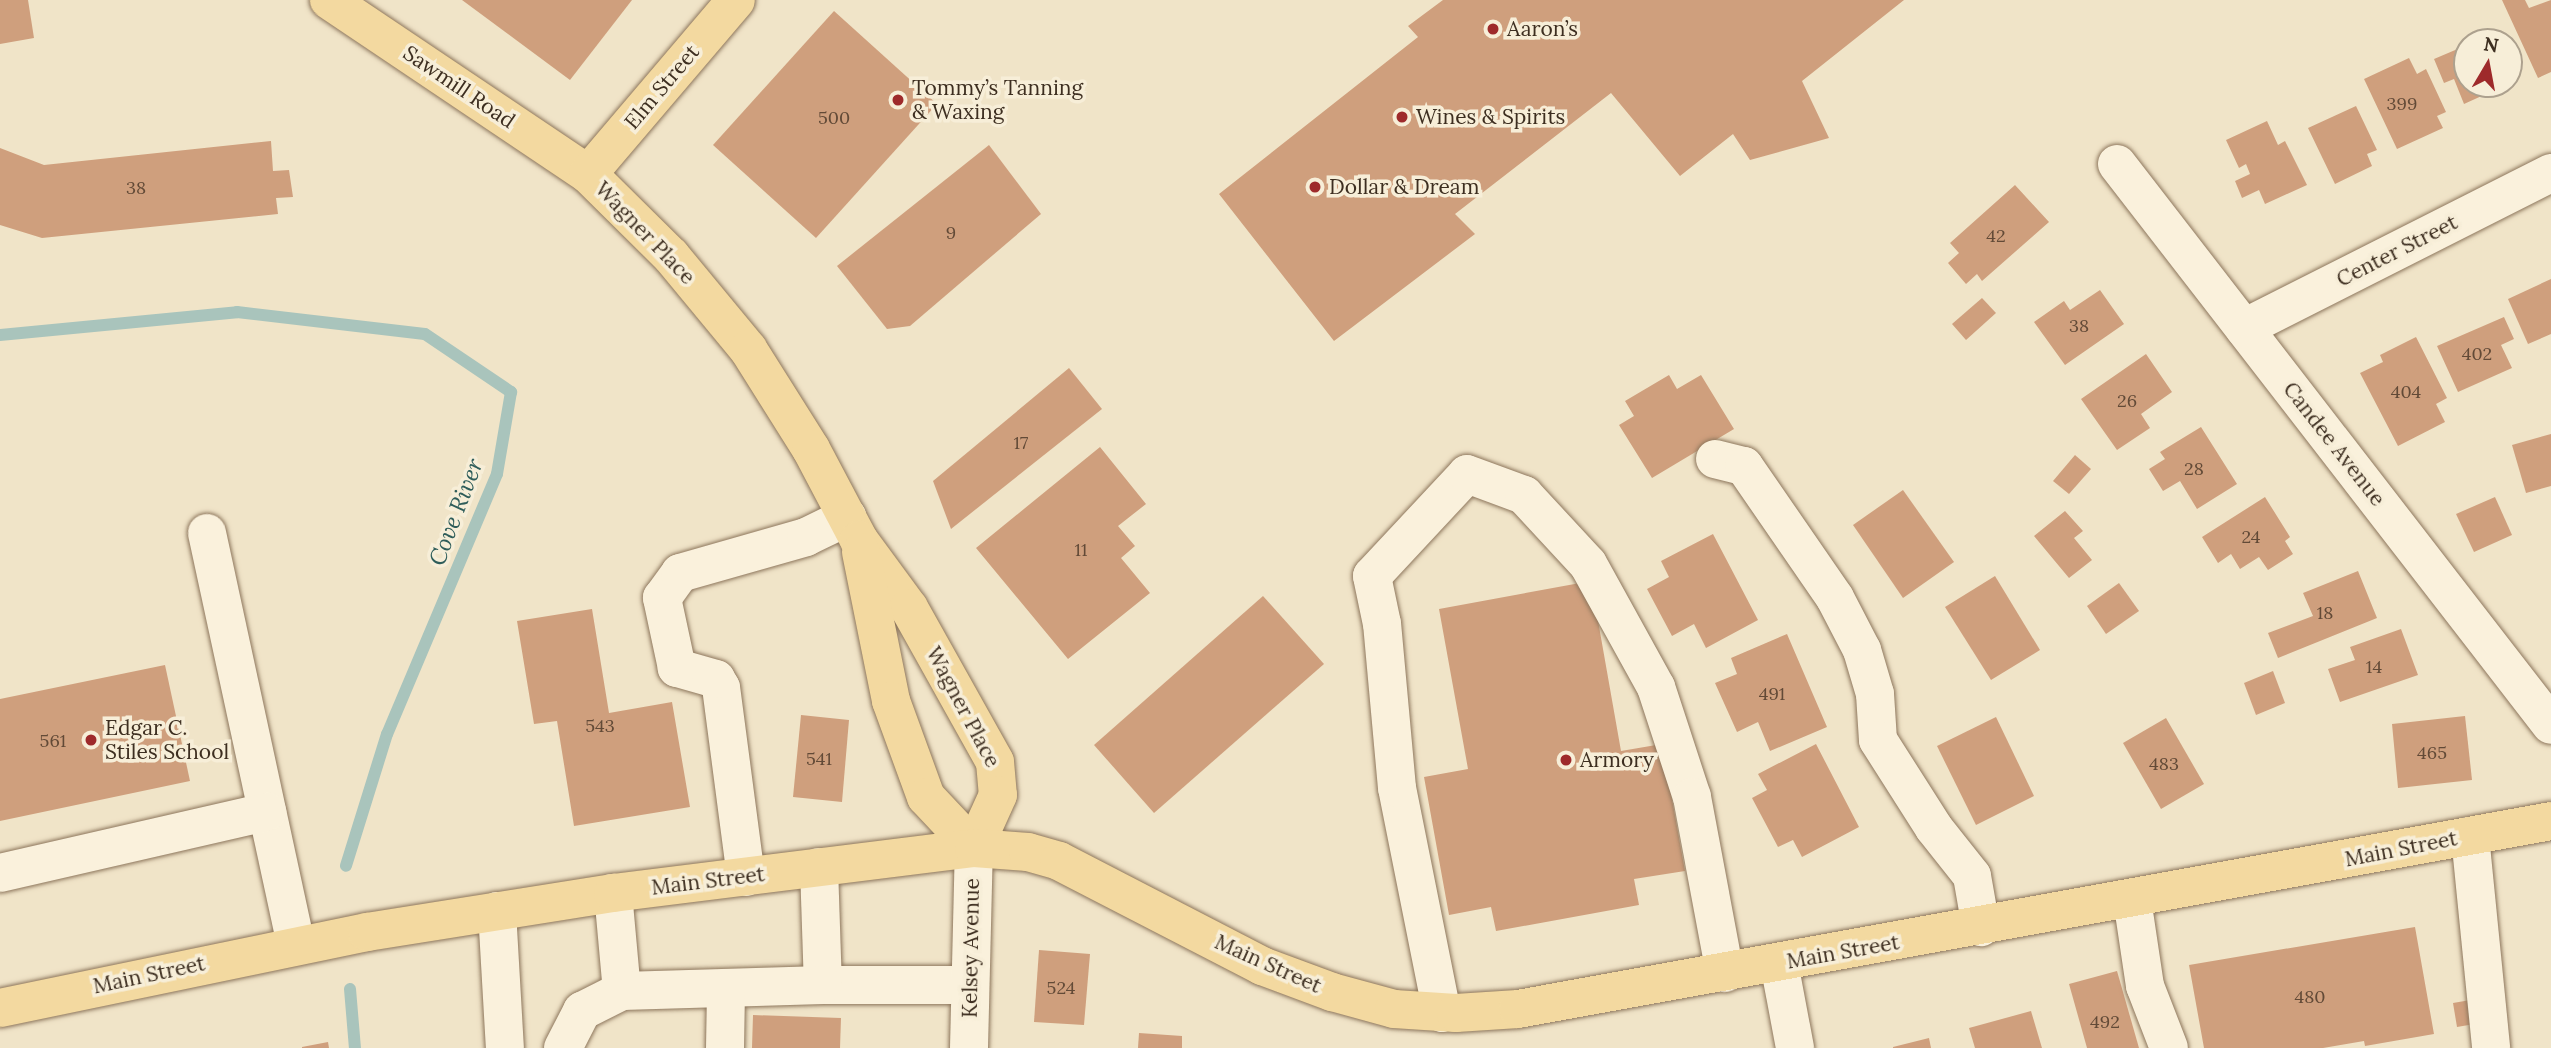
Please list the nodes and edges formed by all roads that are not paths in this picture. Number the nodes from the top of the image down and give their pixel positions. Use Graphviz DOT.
graph roads {
  1 [pos="329,0"];
  2 [pos="736,0"];
  3 [pos="2116,164"];
  4 [pos="2551,173"];
  5 [pos="588,174"];
  6 [pos="2244,328"];
  7 [pos="1715,459"];
  8 [pos="853,529"];
  9 [pos="207,533"];
  10 [pos="2551,725"];
  11 [pos="267,812"];
  12 [pos="2551,821"];
  13 [pos="2470,836"];
  14 [pos="974,848"];
  15 [pos="819,867"];
  16 [pos="0,873"];
  17 [pos="746,877"];
  18 [pos="612,893"];
  19 [pos="2132,899"];
  20 [pos="497,911"];
  21 [pos="1981,927"];
  22 [pos="296,945"];
  23 [pos="1779,963"];
  24 [pos="1726,973"];
  25 [pos="823,985"];
  26 [pos="970,985"];
  27 [pos="726,988"];
  28 [pos="622,991"];
  29 [pos="0,1008"];
  30 [pos="1442,1013"];
  31 [pos="505,1048"];
  32 [pos="563,1048"];
  33 [pos="725,1048"];
  34 [pos="969,1048"];
  35 [pos="1795,1048"];
  36 [pos="2169,1048"];
  37 [pos="2491,1048"];
  1 -- 5 [label="main road, Sawmill Road"];
  2 -- 5 [label="main road, Elm Street"];
  3 -- 6 [label="street, Candee Avenue"];
  4 -- 6 [label="street, Center Street"];
  5 -- 8 [label="main road, Wagner Place"];
  6 -- 10 [label="street, Candee Avenue"];
  7 -- 21 [label="street"];
  8 -- 14 [label="main road, Wagner Place"];
  8 -- 14 [label="main road, Wagner Place"];
  8 -- 17 [label="street"];
  9 -- 11 [label="street"];
  11 -- 16 [label="street"];
  11 -- 22 [label="street"];
  12 -- 13 [label="main road, Main Street"];
  13 -- 19 [label="main road, Main Street"];
  13 -- 37 [label="street"];
  14 -- 15 [label="main road, Main Street"];
  14 -- 26 [label="street, Kelsey Avenue"];
  14 -- 30 [label="main road, Main Street"];
  15 -- 17 [label="main road, Main Street"];
  15 -- 25 [label="street"];
  17 -- 18 [label="main road, Main Street"];
  18 -- 20 [label="main road, Main Street"];
  18 -- 28 [label="street"];
  19 -- 21 [label="main road, Main Street"];
  19 -- 36 [label="street"];
  20 -- 22 [label="main road, Main Street"];
  20 -- 31 [label="street"];
  21 -- 23 [label="main road, Main Street"];
  22 -- 29 [label="main road, Main Street"];
  23 -- 24 [label="main road, Main Street"];
  23 -- 35 [label="street"];
  24 -- 30 [label="main road, Main Street"];
  24 -- 30 [label="street"];
  25 -- 26 [label="street"];
  25 -- 27 [label="street"];
  26 -- 34 [label="street, Kelsey Avenue"];
  27 -- 28 [label="street"];
  27 -- 33 [label="street"];
  28 -- 32 [label="street"];
}
